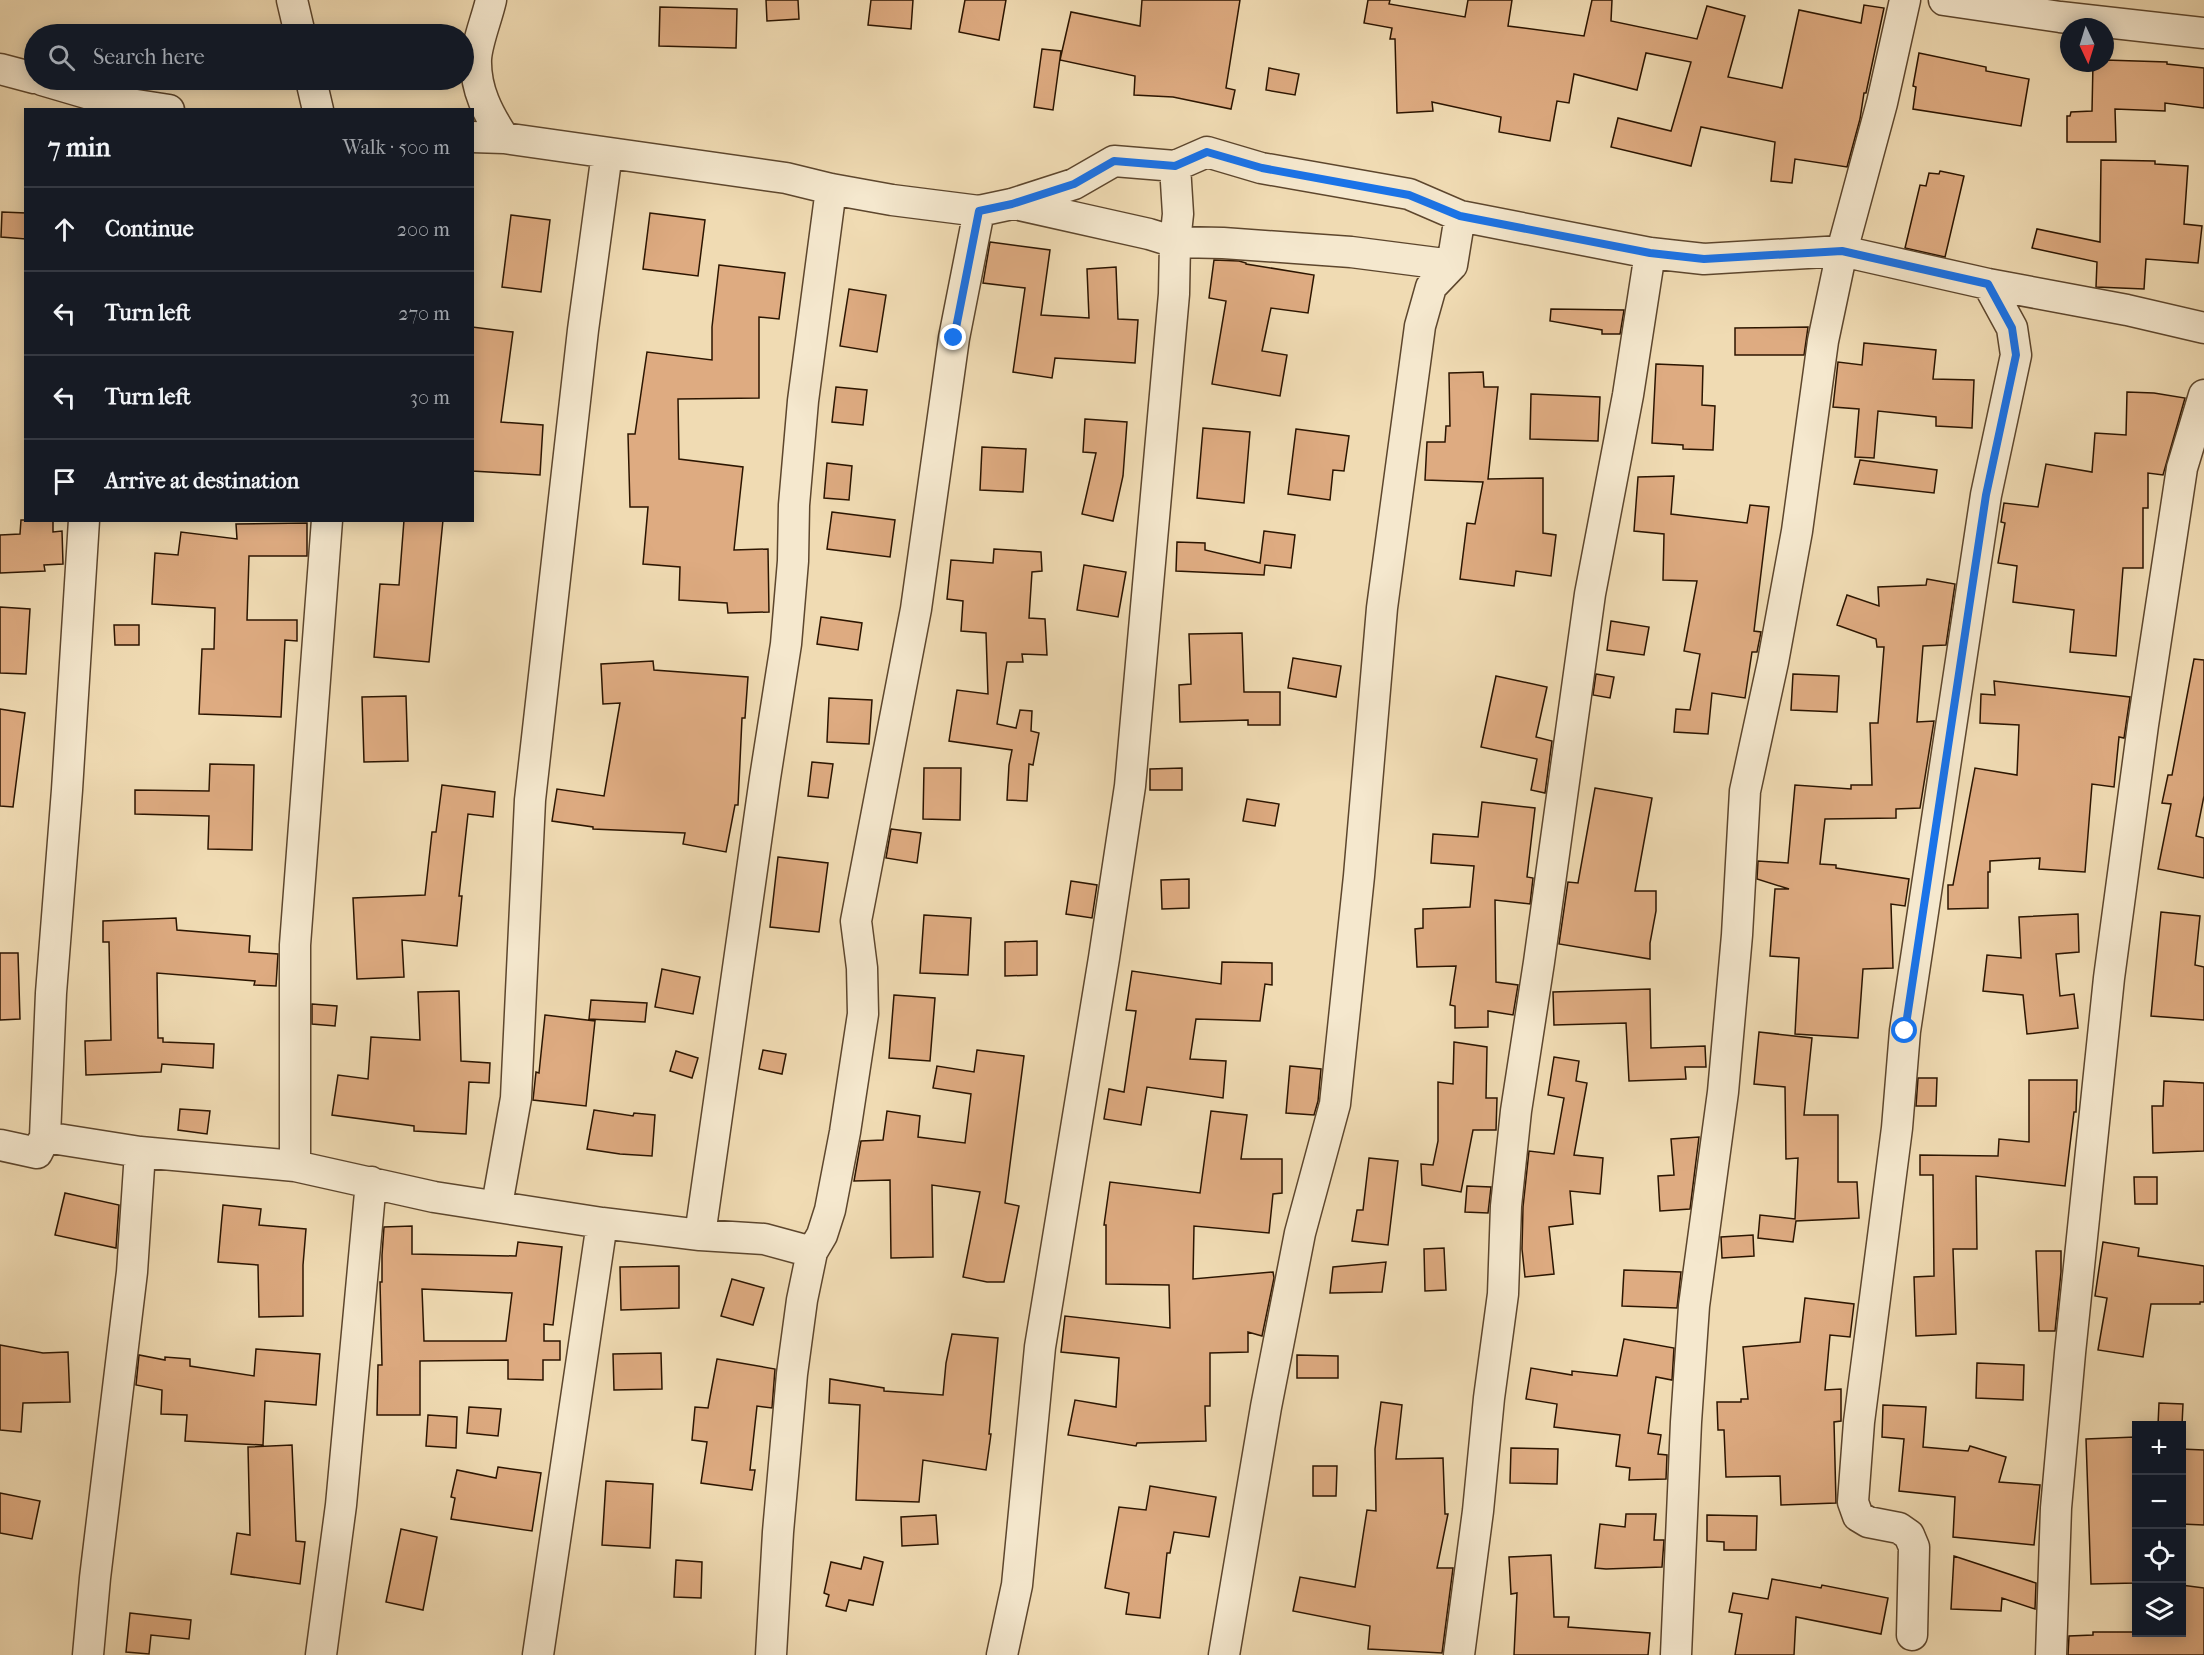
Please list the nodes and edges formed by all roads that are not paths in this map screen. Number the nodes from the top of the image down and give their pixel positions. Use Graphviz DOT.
graph roads {
  1 [pos="292,0"];
  2 [pos="491,0"];
  3 [pos="1905,0"];
  4 [pos="1944,0"];
  5 [pos="298,24"];
  6 [pos="2204,33"];
  7 [pos="0,69"];
  8 [pos="24,75"];
  9 [pos="70,90"];
  10 [pos="313,90"];
  11 [pos="116,106"];
  12 [pos="142,108"];
  13 [pos="318,108"];
  14 [pos="474,137"];
  15 [pos="504,138"];
  16 [pos="607,153"];
  17 [pos="1175,166"];
  18 [pos="831,189"];
  19 [pos="1012,204"];
  20 [pos="979,211"];
  21 [pos="1460,216"];
  22 [pos="1175,242"];
  23 [pos="1842,251"];
  24 [pos="1650,253"];
  25 [pos="1452,265"];
  26 [pos="1988,284"];
  27 [pos="2204,328"];
  28 [pos="2204,395"];
  29 [pos="84,522"];
  30 [pos="327,522"];
  31 [pos="45,1137"];
  32 [pos="0,1145"];
  33 [pos="140,1152"];
  34 [pos="295,1166"];
  35 [pos="371,1182"];
  36 [pos="497,1205"];
  37 [pos="602,1223"];
  38 [pos="700,1234"];
  39 [pos="812,1252"];
  40 [pos="1912,1635"];
  41 [pos="88,1655"];
  42 [pos="321,1655"];
  43 [pos="538,1655"];
  44 [pos="771,1655"];
  45 [pos="1002,1655"];
  46 [pos="1224,1655"];
  47 [pos="1459,1655"];
  48 [pos="1676,1655"];
  49 [pos="2051,1655"];
  1 -- 5 [label="street"];
  2 -- 15 [label="street"];
  3 -- 23 [label="street"];
  4 -- 6 [label="street"];
  7 -- 8 [label="street"];
  9 -- 11 [label="street"];
  10 -- 13 [label="street"];
  11 -- 12 [label="street"];
  14 -- 15 [label="street"];
  15 -- 16 [label="street"];
  16 -- 18 [label="street"];
  16 -- 36 [label="street"];
  17 -- 19 [label="street"];
  17 -- 21 [label="street"];
  17 -- 22 [label="street"];
  18 -- 20 [label="street"];
  18 -- 38 [label="street"];
  19 -- 20 [label="street"];
  19 -- 22 [label="street"];
  20 -- 39 [label="street"];
  21 -- 24 [label="street"];
  21 -- 25 [label="street"];
  22 -- 25 [label="street"];
  22 -- 45 [label="street"];
  23 -- 24 [label="street"];
  23 -- 26 [label="street"];
  23 -- 48 [label="street"];
  24 -- 47 [label="street"];
  25 -- 46 [label="street"];
  26 -- 27 [label="street"];
  26 -- 40 [label="street"];
  28 -- 49 [label="street"];
  29 -- 31 [label="street"];
  30 -- 34 [label="street"];
  31 -- 32 [label="street"];
  31 -- 33 [label="street"];
  33 -- 34 [label="street"];
  33 -- 41 [label="street"];
  34 -- 35 [label="street"];
  35 -- 36 [label="street"];
  35 -- 42 [label="street"];
  36 -- 37 [label="street"];
  37 -- 38 [label="street"];
  37 -- 43 [label="street"];
  38 -- 39 [label="street"];
  39 -- 44 [label="street"];
}
